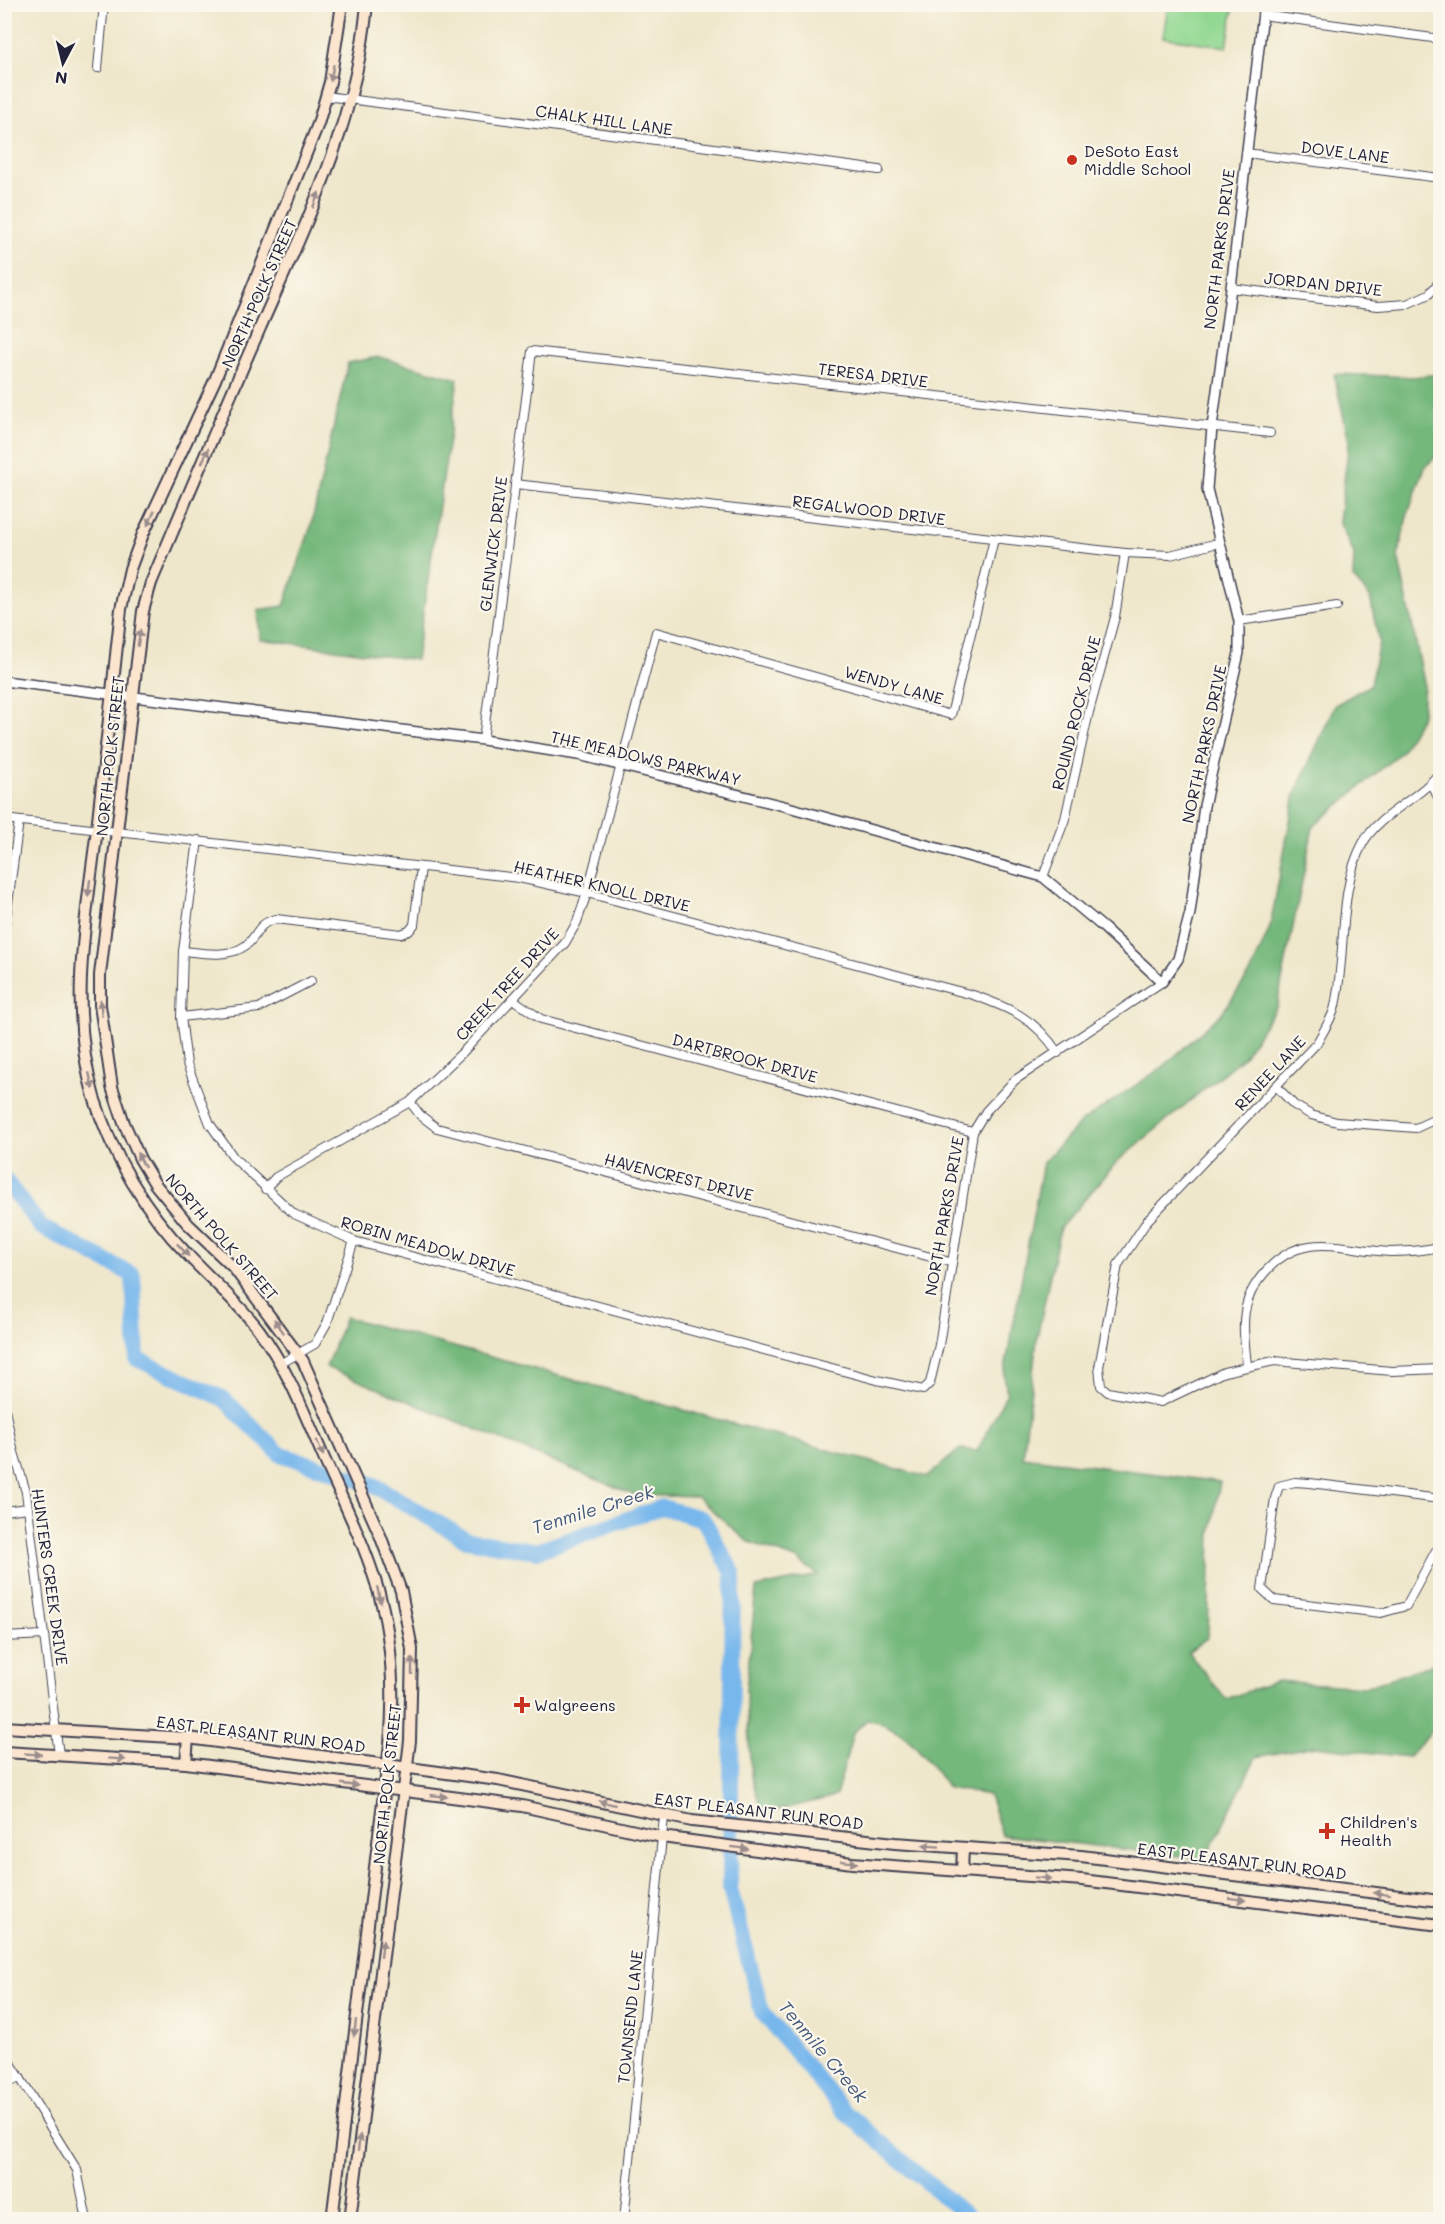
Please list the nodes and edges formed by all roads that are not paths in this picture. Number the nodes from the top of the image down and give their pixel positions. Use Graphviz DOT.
graph roads {
  1 [pos="105,4"];
  2 [pos="342,4"];
  3 [pos="367,4"];
  4 [pos="1264,4"];
  5 [pos="1262,15"];
  6 [pos="1440,39"];
  7 [pos="98,68"];
  8 [pos="326,96"];
  9 [pos="349,101"];
  10 [pos="1246,153"];
  11 [pos="879,170"];
  12 [pos="1440,178"];
  13 [pos="1440,281"];
  14 [pos="1231,288"];
  15 [pos="531,351"];
  16 [pos="215,380"];
  17 [pos="234,387"];
  18 [pos="1212,428"];
  19 [pos="1270,433"];
  20 [pos="515,484"];
  21 [pos="994,538"];
  22 [pos="1218,543"];
  23 [pos="1125,553"];
  24 [pos="1337,606"];
  25 [pos="1239,621"];
  26 [pos="656,632"];
  27 [pos="4,681"];
  28 [pos="112,694"];
  29 [pos="132,696"];
  30 [pos="483,740"];
  31 [pos="620,765"];
  32 [pos="1440,772"];
  33 [pos="1431,785"];
  34 [pos="1440,800"];
  35 [pos="4,819"];
  36 [pos="19,821"];
  37 [pos="96,830"];
  38 [pos="117,832"];
  39 [pos="198,840"];
  40 [pos="421,867"];
  41 [pos="1043,877"];
  42 [pos="587,893"];
  43 [pos="4,933"];
  44 [pos="183,951"];
  45 [pos="311,981"];
  46 [pos="1162,982"];
  47 [pos="514,1000"];
  48 [pos="181,1017"];
  49 [pos="1058,1053"];
  50 [pos="1276,1086"];
  51 [pos="410,1101"];
  52 [pos="1440,1117"];
  53 [pos="973,1132"];
  54 [pos="265,1189"];
  55 [pos="354,1241"];
  56 [pos="1440,1247"];
  57 [pos="950,1262"];
  58 [pos="298,1354"];
  59 [pos="280,1364"];
  60 [pos="1247,1365"];
  61 [pos="1440,1369"];
  62 [pos="923,1390"];
  63 [pos="4,1404"];
  64 [pos="1440,1499"];
  65 [pos="28,1508"];
  66 [pos="4,1511"];
  67 [pos="1440,1543"];
  68 [pos="45,1635"];
  69 [pos="4,1637"];
  70 [pos="4,1727"];
  71 [pos="57,1731"];
  72 [pos="188,1738"];
  73 [pos="4,1752"];
  74 [pos="59,1755"];
  75 [pos="186,1763"];
  76 [pos="388,1764"];
  77 [pos="407,1767"];
  78 [pos="523,1785"];
  79 [pos="384,1790"];
  80 [pos="403,1792"];
  81 [pos="522,1806"];
  82 [pos="664,1817"];
  83 [pos="663,1838"];
  84 [pos="963,1848"];
  85 [pos="962,1872"];
  86 [pos="1218,1874"];
  87 [pos="1216,1896"];
  88 [pos="1440,1901"];
  89 [pos="370,1907"];
  90 [pos="387,1909"];
  91 [pos="1440,1925"];
  92 [pos="4,2052"];
  93 [pos="20,2077"];
  94 [pos="4,2086"];
  95 [pos="346,2106"];
  96 [pos="363,2108"];
  97 [pos="334,2199"];
  98 [pos="352,2201"];
  99 [pos="87,2220"];
  100 [pos="332,2220"];
  101 [pos="350,2220"];
  102 [pos="624,2220"];
  1 -- 7 [label="street"];
  2 -- 8 [label="main road, NORTH POLK STREET, one-way"];
  3 -- 9 [label="main road, NORTH POLK STREET"];
  4 -- 5 [label="street, NORTH PARKS DRIVE"];
  5 -- 6 [label="street"];
  5 -- 10 [label="street, NORTH PARKS DRIVE"];
  8 -- 9 [label="street, CHALK HILL LANE"];
  8 -- 16 [label="main road, NORTH POLK STREET"];
  9 -- 11 [label="street, CHALK HILL LANE"];
  17 -- 9 [label="main road, NORTH POLK STREET, one-way"];
  10 -- 12 [label="street, DOVE LANE"];
  10 -- 14 [label="street, NORTH PARKS DRIVE"];
  13 -- 14 [label="street, JORDAN DRIVE"];
  14 -- 18 [label="street, NORTH PARKS DRIVE"];
  15 -- 18 [label="street, TERESA DRIVE"];
  15 -- 20 [label="street, GLENWICK DRIVE"];
  16 -- 17 [label="main road"];
  16 -- 28 [label="main road, NORTH POLK STREET, one-way"];
  29 -- 17 [label="main road, NORTH POLK STREET, one-way"];
  18 -- 19 [label="street, TERESA DRIVE"];
  18 -- 22 [label="street, NORTH PARKS DRIVE"];
  20 -- 21 [label="street, REGALWOOD DRIVE"];
  20 -- 30 [label="street, GLENWICK DRIVE"];
  21 -- 23 [label="street, REGALWOOD DRIVE"];
  21 -- 26 [label="street, WENDY LANE"];
  22 -- 23 [label="street, REGALWOOD DRIVE"];
  22 -- 25 [label="street, NORTH PARKS DRIVE"];
  23 -- 41 [label="street, ROUND ROCK DRIVE"];
  24 -- 25 [label="street"];
  25 -- 46 [label="street, NORTH PARKS DRIVE"];
  26 -- 31 [label="street, CREEK TREE DRIVE"];
  27 -- 28 [label="street, THE MEADOWS PARKWAY"];
  28 -- 29 [label="street, THE MEADOWS PARKWAY"];
  28 -- 37 [label="main road, NORTH POLK STREET"];
  29 -- 30 [label="street, THE MEADOWS PARKWAY"];
  29 -- 38 [label="main road, NORTH POLK STREET"];
  30 -- 31 [label="street, THE MEADOWS PARKWAY"];
  31 -- 41 [label="street, THE MEADOWS PARKWAY"];
  31 -- 42 [label="street, CREEK TREE DRIVE"];
  32 -- 33 [label="street, RENEE LANE"];
  33 -- 34 [label="street"];
  33 -- 50 [label="street, RENEE LANE"];
  35 -- 36 [label="street, HEATHER KNOLL DRIVE"];
  36 -- 37 [label="street, HEATHER KNOLL DRIVE"];
  36 -- 43 [label="street"];
  37 -- 38 [label="street, HEATHER KNOLL DRIVE"];
  37 -- 59 [label="main road, NORTH POLK STREET, one-way"];
  38 -- 39 [label="street, HEATHER KNOLL DRIVE"];
  58 -- 38 [label="main road, NORTH POLK STREET, one-way"];
  39 -- 40 [label="street, HEATHER KNOLL DRIVE"];
  39 -- 44 [label="street, ROBIN MEADOW DRIVE"];
  40 -- 42 [label="street, HEATHER KNOLL DRIVE"];
  40 -- 44 [label="street"];
  41 -- 46 [label="street, THE MEADOWS PARKWAY"];
  42 -- 47 [label="street, CREEK TREE DRIVE"];
  42 -- 49 [label="street, HEATHER KNOLL DRIVE"];
  44 -- 48 [label="street, ROBIN MEADOW DRIVE"];
  45 -- 48 [label="street"];
  46 -- 49 [label="street, NORTH PARKS DRIVE"];
  47 -- 51 [label="street, CREEK TREE DRIVE"];
  47 -- 53 [label="street, DARTBROOK DRIVE"];
  48 -- 54 [label="street, ROBIN MEADOW DRIVE"];
  49 -- 53 [label="street, NORTH PARKS DRIVE"];
  50 -- 52 [label="street"];
  50 -- 60 [label="street, RENEE LANE"];
  51 -- 54 [label="street, CREEK TREE DRIVE"];
  51 -- 57 [label="street, HAVENCREST DRIVE"];
  53 -- 57 [label="street, NORTH PARKS DRIVE"];
  54 -- 55 [label="street, ROBIN MEADOW DRIVE"];
  55 -- 58 [label="street"];
  55 -- 62 [label="street, ROBIN MEADOW DRIVE"];
  56 -- 60 [label="street"];
  57 -- 62 [label="street, NORTH PARKS DRIVE"];
  58 -- 59 [label="street"];
  77 -- 58 [label="main road, NORTH POLK STREET, one-way"];
  59 -- 76 [label="main road, NORTH POLK STREET, one-way"];
  60 -- 61 [label="street"];
  63 -- 65 [label="street, HUNTERS CREEK DRIVE"];
  64 -- 67 [label="street"];
  65 -- 66 [label="street"];
  65 -- 68 [label="street, HUNTERS CREEK DRIVE"];
  68 -- 69 [label="street"];
  68 -- 71 [label="street, HUNTERS CREEK DRIVE"];
  70 -- 71 [label="main road, EAST PLEASANT RUN ROAD"];
  71 -- 72 [label="main road, EAST PLEASANT RUN ROAD"];
  71 -- 74 [label="street, HUNTERS CREEK DRIVE"];
  72 -- 75 [label="main road"];
  72 -- 76 [label="main road, EAST PLEASANT RUN ROAD"];
  73 -- 74 [label="main road, one-way"];
  74 -- 75 [label="main road, one-way"];
  75 -- 79 [label="main road, one-way"];
  76 -- 77 [label="main road, EAST PLEASANT RUN ROAD"];
  76 -- 79 [label="main road, NORTH POLK STREET"];
  77 -- 78 [label="main road, EAST PLEASANT RUN ROAD"];
  77 -- 80 [label="main road, NORTH POLK STREET"];
  78 -- 81 [label="main road"];
  82 -- 78 [label="main road, EAST PLEASANT RUN ROAD, one-way"];
  79 -- 80 [label="main road"];
  79 -- 89 [label="main road, NORTH POLK STREET"];
  80 -- 81 [label="main road, one-way"];
  80 -- 90 [label="main road, NORTH POLK STREET"];
  81 -- 83 [label="main road"];
  82 -- 83 [label="street, TOWNSEND LANE"];
  84 -- 82 [label="main road, EAST PLEASANT RUN ROAD, one-way"];
  83 -- 85 [label="main road, one-way"];
  83 -- 102 [label="street, TOWNSEND LANE"];
  84 -- 85 [label="main road"];
  84 -- 86 [label="main road, EAST PLEASANT RUN ROAD"];
  85 -- 87 [label="main road, one-way"];
  86 -- 87 [label="main road"];
  88 -- 86 [label="main road, EAST PLEASANT RUN ROAD, one-way"];
  87 -- 91 [label="main road, one-way"];
  89 -- 90 [label="main road"];
  89 -- 95 [label="main road, NORTH POLK STREET, one-way"];
  96 -- 90 [label="main road, NORTH POLK STREET, one-way"];
  92 -- 93 [label="street"];
  93 -- 94 [label="street"];
  93 -- 99 [label="street"];
  95 -- 96 [label="main road"];
  95 -- 97 [label="main road, NORTH POLK STREET"];
  98 -- 96 [label="main road, NORTH POLK STREET, one-way"];
  97 -- 98 [label="main road"];
  97 -- 100 [label="main road, NORTH POLK STREET"];
  98 -- 101 [label="main road, NORTH POLK STREET"];
}
